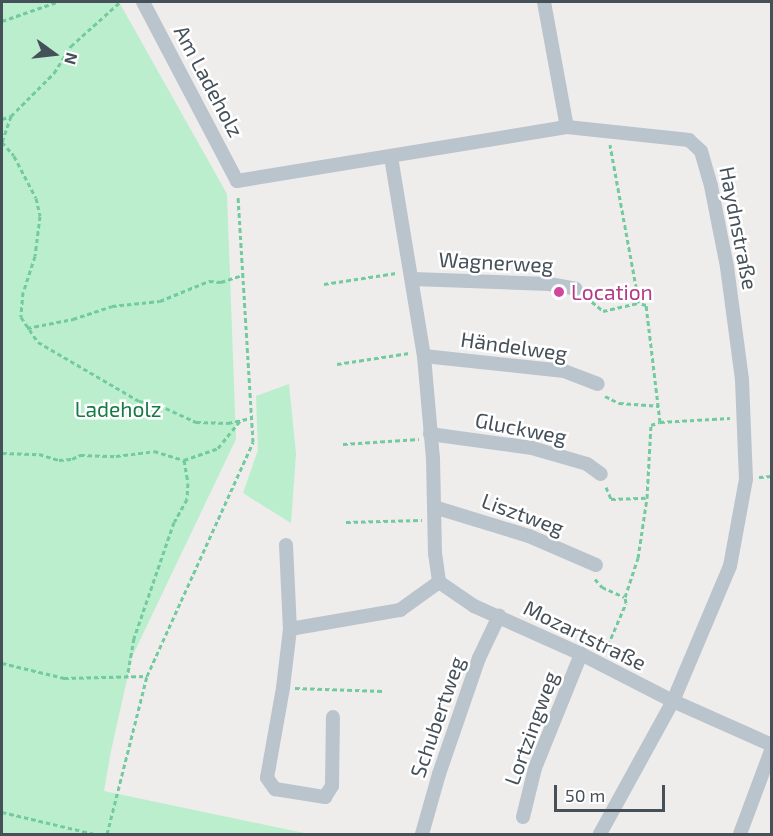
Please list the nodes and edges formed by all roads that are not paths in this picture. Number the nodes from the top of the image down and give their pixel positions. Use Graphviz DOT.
graph roads {
  1 [pos="143,2"];
  2 [pos="544,2"];
  3 [pos="567,127"];
  4 [pos="391,157"];
  5 [pos="237,181"];
  6 [pos="412,275"];
  7 [pos="576,289"];
  8 [pos="423,354"];
  9 [pos="598,384"];
  10 [pos="430,436"];
  11 [pos="600,474"];
  12 [pos="434,513"];
  13 [pos="286,545"];
  14 [pos="596,565"];
  15 [pos="439,582"];
  16 [pos="499,616"];
  17 [pos="290,629"];
  18 [pos="581,654"];
  19 [pos="673,701"];
  20 [pos="333,717"];
  21 [pos="771,747"];
  22 [pos="523,816"];
  23 [pos="422,834"];
  24 [pos="600,834"];
  25 [pos="740,834"];
  1 -- 5 [label="street, Am Ladeholz"];
  2 -- 3 [label="street"];
  3 -- 4 [label="street, Haydnstraße"];
  3 -- 19 [label="street, Haydnstraße"];
  4 -- 5 [label="street, Haydnstraße"];
  4 -- 6 [label="street"];
  6 -- 7 [label="street, Wagnerweg"];
  6 -- 8 [label="street"];
  8 -- 9 [label="street, Händelweg"];
  8 -- 10 [label="street"];
  10 -- 11 [label="street, Gluckweg"];
  10 -- 12 [label="street"];
  12 -- 14 [label="street, Lisztweg"];
  12 -- 15 [label="street"];
  13 -- 17 [label="street"];
  15 -- 16 [label="street, Mozartstraße"];
  15 -- 17 [label="street"];
  16 -- 18 [label="street, Mozartstraße"];
  16 -- 23 [label="street, Schubertweg"];
  17 -- 20 [label="street"];
  18 -- 19 [label="street, Mozartstraße"];
  18 -- 22 [label="street, Lortzingweg"];
  19 -- 21 [label="street, Mozartstraße"];
  19 -- 24 [label="street, Haydnstraße"];
  21 -- 25 [label="street"];
}
